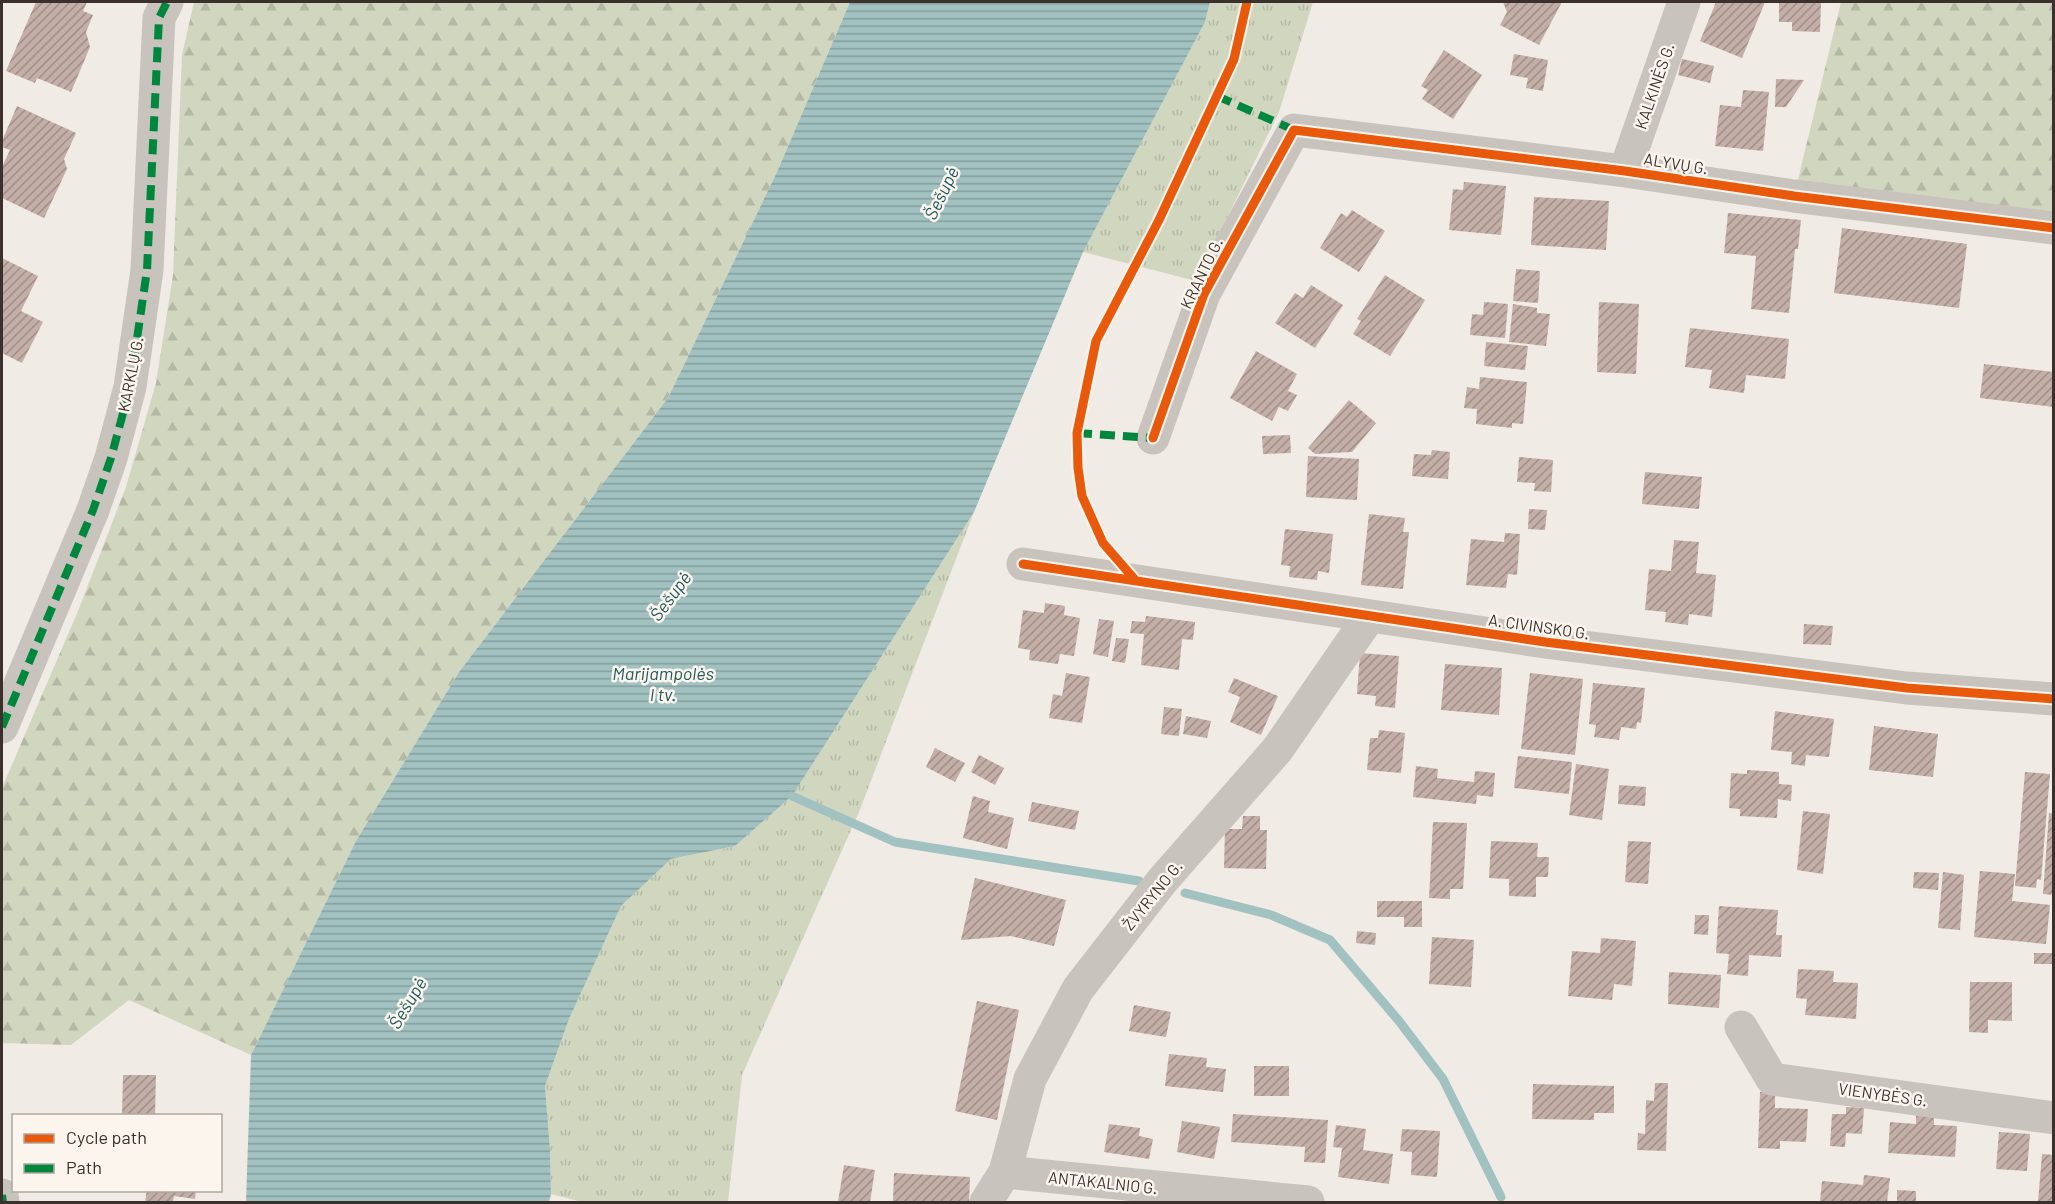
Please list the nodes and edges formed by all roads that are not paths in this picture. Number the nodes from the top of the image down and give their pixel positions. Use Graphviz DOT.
graph roads {
  1 [pos="168,2"];
  2 [pos="1684,2"];
  3 [pos="1294,130"];
  4 [pos="1624,171"];
  5 [pos="2054,228"];
  6 [pos="1153,438"];
  7 [pos="1023,564"];
  8 [pos="1369,616"];
  9 [pos="2054,699"];
  10 [pos="2,727"];
  11 [pos="1741,1027"];
  12 [pos="2054,1118"];
  13 [pos="1005,1172"];
  14 [pos="2,1195"];
  15 [pos="3,1203"];
  16 [pos="986,1203"];
  17 [pos="1308,1203"];
  1 -- 10 [label="street, KARKLŲ G."];
  2 -- 4 [label="street, KALKINĖS G."];
  3 -- 4 [label="street, ALYVŲ G."];
  3 -- 6 [label="street, KRANTO G."];
  4 -- 5 [label="street, ALYVŲ G."];
  7 -- 8 [label="street, A. CIVINSKO G."];
  8 -- 9 [label="street, A. CIVINSKO G."];
  8 -- 13 [label="street, ŽVYRYNO G."];
  11 -- 12 [label="street, VIENYBĖS G."];
  13 -- 16 [label="street, ŽVYRYNO G."];
  13 -- 17 [label="street, ANTAKALNIO G."];
  14 -- 15 [label="street"];
}
